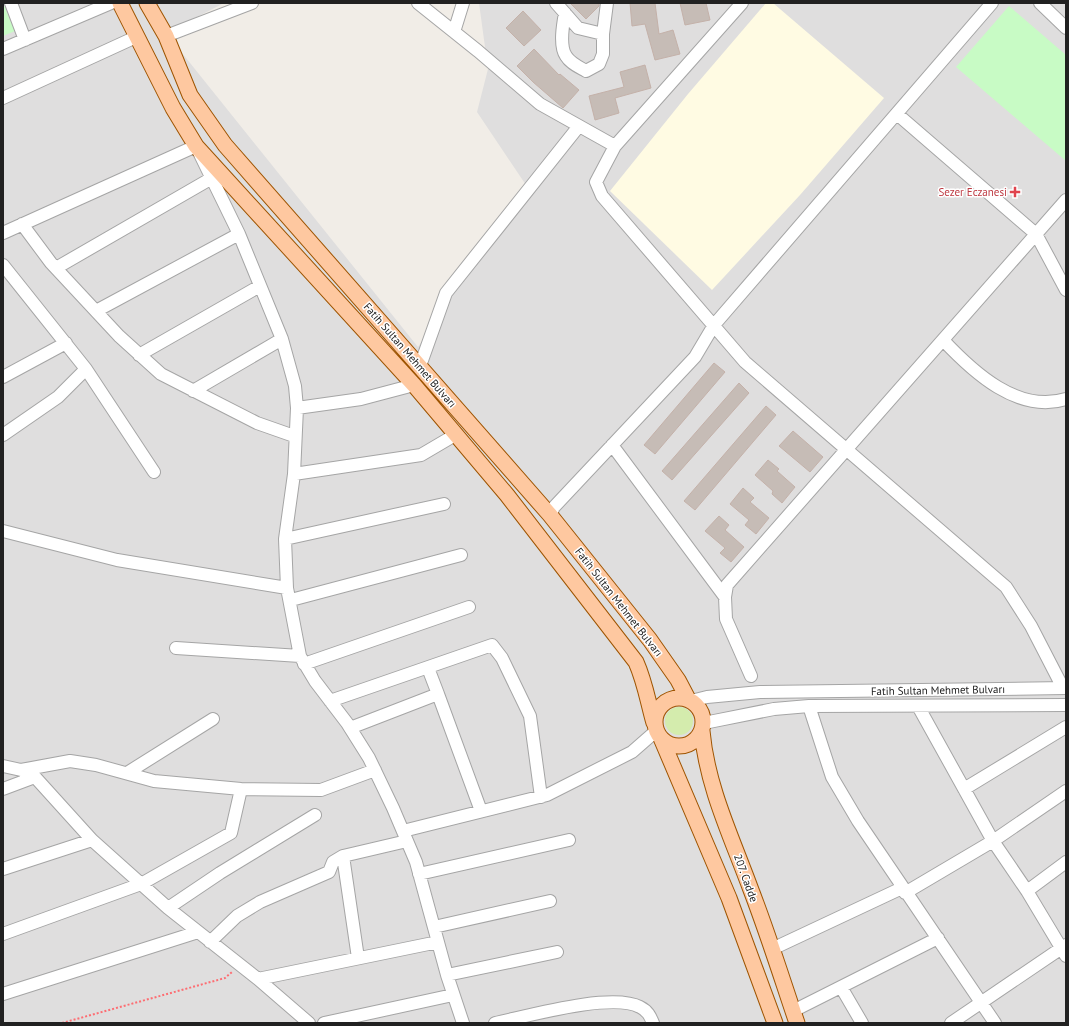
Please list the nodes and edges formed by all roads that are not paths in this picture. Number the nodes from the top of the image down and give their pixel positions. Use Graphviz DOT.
graph roads {
  1 [pos="11,3"];
  2 [pos="111,3"];
  3 [pos="120,3"];
  4 [pos="147,3"];
  5 [pos="252,3"];
  6 [pos="418,3"];
  7 [pos="463,3"];
  8 [pos="556,3"];
  9 [pos="607,3"];
  10 [pos="742,3"];
  11 [pos="992,3"];
  12 [pos="1040,3"];
  13 [pos="565,13"];
  14 [pos="1066,28"];
  15 [pos="454,32"];
  16 [pos="603,34"];
  17 [pos="166,36"];
  18 [pos="136,37"];
  19 [pos="25,40"];
  20 [pos="3,49"];
  21 [pos="3,98"];
  22 [pos="897,114"];
  23 [pos="579,126"];
  24 [pos="196,146"];
  25 [pos="615,146"];
  26 [pos="212,178"];
  27 [pos="1066,200"];
  28 [pos="22,224"];
  29 [pos="3,233"];
  30 [pos="239,234"];
  31 [pos="1036,234"];
  32 [pos="3,265"];
  33 [pos="56,268"];
  34 [pos="260,286"];
  35 [pos="1066,290"];
  36 [pos="96,312"];
  37 [pos="714,326"];
  38 [pos="282,339"];
  39 [pos="943,340"];
  40 [pos="66,344"];
  41 [pos="139,354"];
  42 [pos="420,366"];
  43 [pos="86,369"];
  44 [pos="3,377"];
  45 [pos="414,385"];
  46 [pos="193,391"];
  47 [pos="1066,399"];
  48 [pos="297,408"];
  49 [pos="3,435"];
  50 [pos="455,435"];
  51 [pos="294,436"];
  52 [pos="612,445"];
  53 [pos="847,448"];
  54 [pos="154,472"];
  55 [pos="294,474"];
  56 [pos="444,504"];
  57 [pos="550,515"];
  58 [pos="3,531"];
  59 [pos="285,539"];
  60 [pos="461,555"];
  61 [pos="289,594"];
  62 [pos="725,597"];
  63 [pos="469,607"];
  64 [pos="176,648"];
  65 [pos="302,660"];
  66 [pos="428,668"];
  67 [pos="751,676"];
  68 [pos="1065,688"];
  69 [pos="438,694"];
  70 [pos="690,700"];
  71 [pos="330,701"];
  72 [pos="1066,704"];
  73 [pos="809,706"];
  74 [pos="918,706"];
  75 [pos="213,719"];
  76 [pos="703,727"];
  77 [pos="1066,727"];
  78 [pos="350,728"];
  79 [pos="657,731"];
  80 [pos="3,766"];
  81 [pos="20,770"];
  82 [pos="375,770"];
  83 [pos="127,774"];
  84 [pos="35,777"];
  85 [pos="3,789"];
  86 [pos="241,789"];
  87 [pos="964,789"];
  88 [pos="1066,791"];
  89 [pos="541,797"];
  90 [pos="481,812"];
  91 [pos="315,815"];
  92 [pos="405,836"];
  93 [pos="92,840"];
  94 [pos="570,840"];
  95 [pos="993,840"];
  96 [pos="343,856"];
  97 [pos="1066,862"];
  98 [pos="3,869"];
  99 [pos="419,874"];
  100 [pos="141,884"];
  101 [pos="904,891"];
  102 [pos="1027,891"];
  103 [pos="550,901"];
  104 [pos="168,908"];
  105 [pos="434,927"];
  106 [pos="198,932"];
  107 [pos="3,934"];
  108 [pos="938,938"];
  109 [pos="210,942"];
  110 [pos="438,942"];
  111 [pos="772,949"];
  112 [pos="1064,950"];
  113 [pos="557,952"];
  114 [pos="358,958"];
  115 [pos="447,975"];
  116 [pos="258,979"];
  117 [pos="841,987"];
  118 [pos="3,994"];
  119 [pos="453,995"];
  120 [pos="982,1003"];
  121 [pos="795,1017"];
  122 [pos="542,1018"];
  123 [pos="309,1023"];
  124 [pos="324,1023"];
  125 [pos="462,1023"];
  126 [pos="495,1023"];
  127 [pos="653,1023"];
  128 [pos="775,1023"];
  129 [pos="862,1023"];
  130 [pos="951,1023"];
  131 [pos="996,1023"];
  1 -- 19 [label="street"];
  2 -- 19 [label="street"];
  3 -- 18 [label="main road, Fatih Sultan Mehmet Bulvarı"];
  4 -- 17 [label="main road, Fatih Sultan Mehmet Bulvarı"];
  5 -- 17 [label="street"];
  6 -- 15 [label="street"];
  7 -- 15 [label="street"];
  8 -- 13 [label="street"];
  9 -- 16 [label="street"];
  10 -- 25 [label="street"];
  11 -- 22 [label="street"];
  12 -- 14 [label="street"];
  13 -- 16 [label="street"];
  13 -- 16 [label="street"];
  15 -- 23 [label="street"];
  17 -- 42 [label="main road, Fatih Sultan Mehmet Bulvarı"];
  18 -- 21 [label="street"];
  18 -- 24 [label="main road, Fatih Sultan Mehmet Bulvarı"];
  19 -- 20 [label="street"];
  22 -- 31 [label="street"];
  22 -- 37 [label="street"];
  23 -- 25 [label="street"];
  23 -- 42 [label="street"];
  24 -- 26 [label="street"];
  24 -- 28 [label="street"];
  24 -- 45 [label="main road, Fatih Sultan Mehmet Bulvarı"];
  25 -- 37 [label="street"];
  26 -- 30 [label="street"];
  26 -- 33 [label="street"];
  27 -- 31 [label="street"];
  28 -- 29 [label="street"];
  28 -- 33 [label="street"];
  30 -- 34 [label="street"];
  30 -- 36 [label="street"];
  31 -- 35 [label="street"];
  31 -- 39 [label="street"];
  32 -- 40 [label="street"];
  33 -- 36 [label="street"];
  34 -- 38 [label="street"];
  34 -- 41 [label="street"];
  36 -- 41 [label="street"];
  37 -- 52 [label="street"];
  37 -- 53 [label="street"];
  38 -- 46 [label="street"];
  38 -- 48 [label="street"];
  39 -- 47 [label="street"];
  39 -- 53 [label="street"];
  40 -- 43 [label="street"];
  40 -- 44 [label="street"];
  41 -- 46 [label="street"];
  42 -- 57 [label="main road, Fatih Sultan Mehmet Bulvarı"];
  43 -- 49 [label="street"];
  43 -- 54 [label="street"];
  45 -- 48 [label="street"];
  45 -- 50 [label="main road, Fatih Sultan Mehmet Bulvarı"];
  46 -- 51 [label="street"];
  48 -- 51 [label="street"];
  50 -- 55 [label="street"];
  50 -- 79 [label="main road, Fatih Sultan Mehmet Bulvarı"];
  51 -- 55 [label="street"];
  52 -- 57 [label="street"];
  52 -- 62 [label="street"];
  53 -- 62 [label="street"];
  53 -- 68 [label="street"];
  55 -- 59 [label="street"];
  56 -- 59 [label="street"];
  57 -- 70 [label="main road, Fatih Sultan Mehmet Bulvarı"];
  58 -- 61 [label="street"];
  59 -- 61 [label="street"];
  60 -- 61 [label="street"];
  61 -- 65 [label="street"];
  62 -- 67 [label="street"];
  63 -- 65 [label="street"];
  64 -- 65 [label="street"];
  65 -- 71 [label="street"];
  66 -- 69 [label="street"];
  66 -- 71 [label="street"];
  66 -- 89 [label="street"];
  68 -- 70 [label="street, Fatih Sultan Mehmet Bulvarı"];
  69 -- 78 [label="street"];
  69 -- 90 [label="street"];
  70 -- 76 [label="main road"];
  70 -- 79 [label="main road"];
  71 -- 78 [label="street"];
  72 -- 74 [label="street, Fatih Sultan Mehmet Bulvarı"];
  73 -- 74 [label="street, Fatih Sultan Mehmet Bulvarı"];
  73 -- 76 [label="street, Fatih Sultan Mehmet Bulvarı"];
  73 -- 101 [label="street"];
  74 -- 87 [label="street"];
  75 -- 83 [label="street"];
  76 -- 79 [label="main road"];
  76 -- 111 [label="main road, 207. Cadde"];
  77 -- 87 [label="street"];
  78 -- 82 [label="street"];
  79 -- 89 [label="street"];
  79 -- 128 [label="main road, 207. Cadde"];
  80 -- 81 [label="street"];
  81 -- 83 [label="street"];
  81 -- 84 [label="street"];
  82 -- 86 [label="street"];
  82 -- 92 [label="street"];
  83 -- 86 [label="street"];
  84 -- 85 [label="street"];
  84 -- 93 [label="street"];
  86 -- 100 [label="street"];
  87 -- 95 [label="street"];
  88 -- 95 [label="street"];
  89 -- 90 [label="street"];
  90 -- 92 [label="street"];
  91 -- 104 [label="street"];
  92 -- 96 [label="street"];
  92 -- 99 [label="street"];
  93 -- 98 [label="street"];
  93 -- 100 [label="street"];
  94 -- 99 [label="street"];
  95 -- 101 [label="street"];
  95 -- 102 [label="street"];
  96 -- 109 [label="street"];
  96 -- 114 [label="street"];
  97 -- 102 [label="street"];
  99 -- 105 [label="street"];
  100 -- 104 [label="street"];
  100 -- 107 [label="street"];
  101 -- 108 [label="street"];
  101 -- 111 [label="street"];
  102 -- 112 [label="street"];
  103 -- 105 [label="street"];
  104 -- 106 [label="street"];
  105 -- 110 [label="street"];
  106 -- 109 [label="street"];
  106 -- 118 [label="street"];
  108 -- 117 [label="street"];
  108 -- 120 [label="street"];
  109 -- 116 [label="street"];
  110 -- 114 [label="street"];
  110 -- 115 [label="street"];
  111 -- 121 [label="main road, 207. Cadde"];
  112 -- 120 [label="street"];
  113 -- 115 [label="street"];
  114 -- 116 [label="street"];
  115 -- 119 [label="street"];
  116 -- 123 [label="street"];
  117 -- 121 [label="street"];
  117 -- 129 [label="street"];
  119 -- 124 [label="street"];
  119 -- 125 [label="street"];
  120 -- 130 [label="street"];
  120 -- 131 [label="street"];
  122 -- 126 [label="street"];
  122 -- 127 [label="street"];
}
